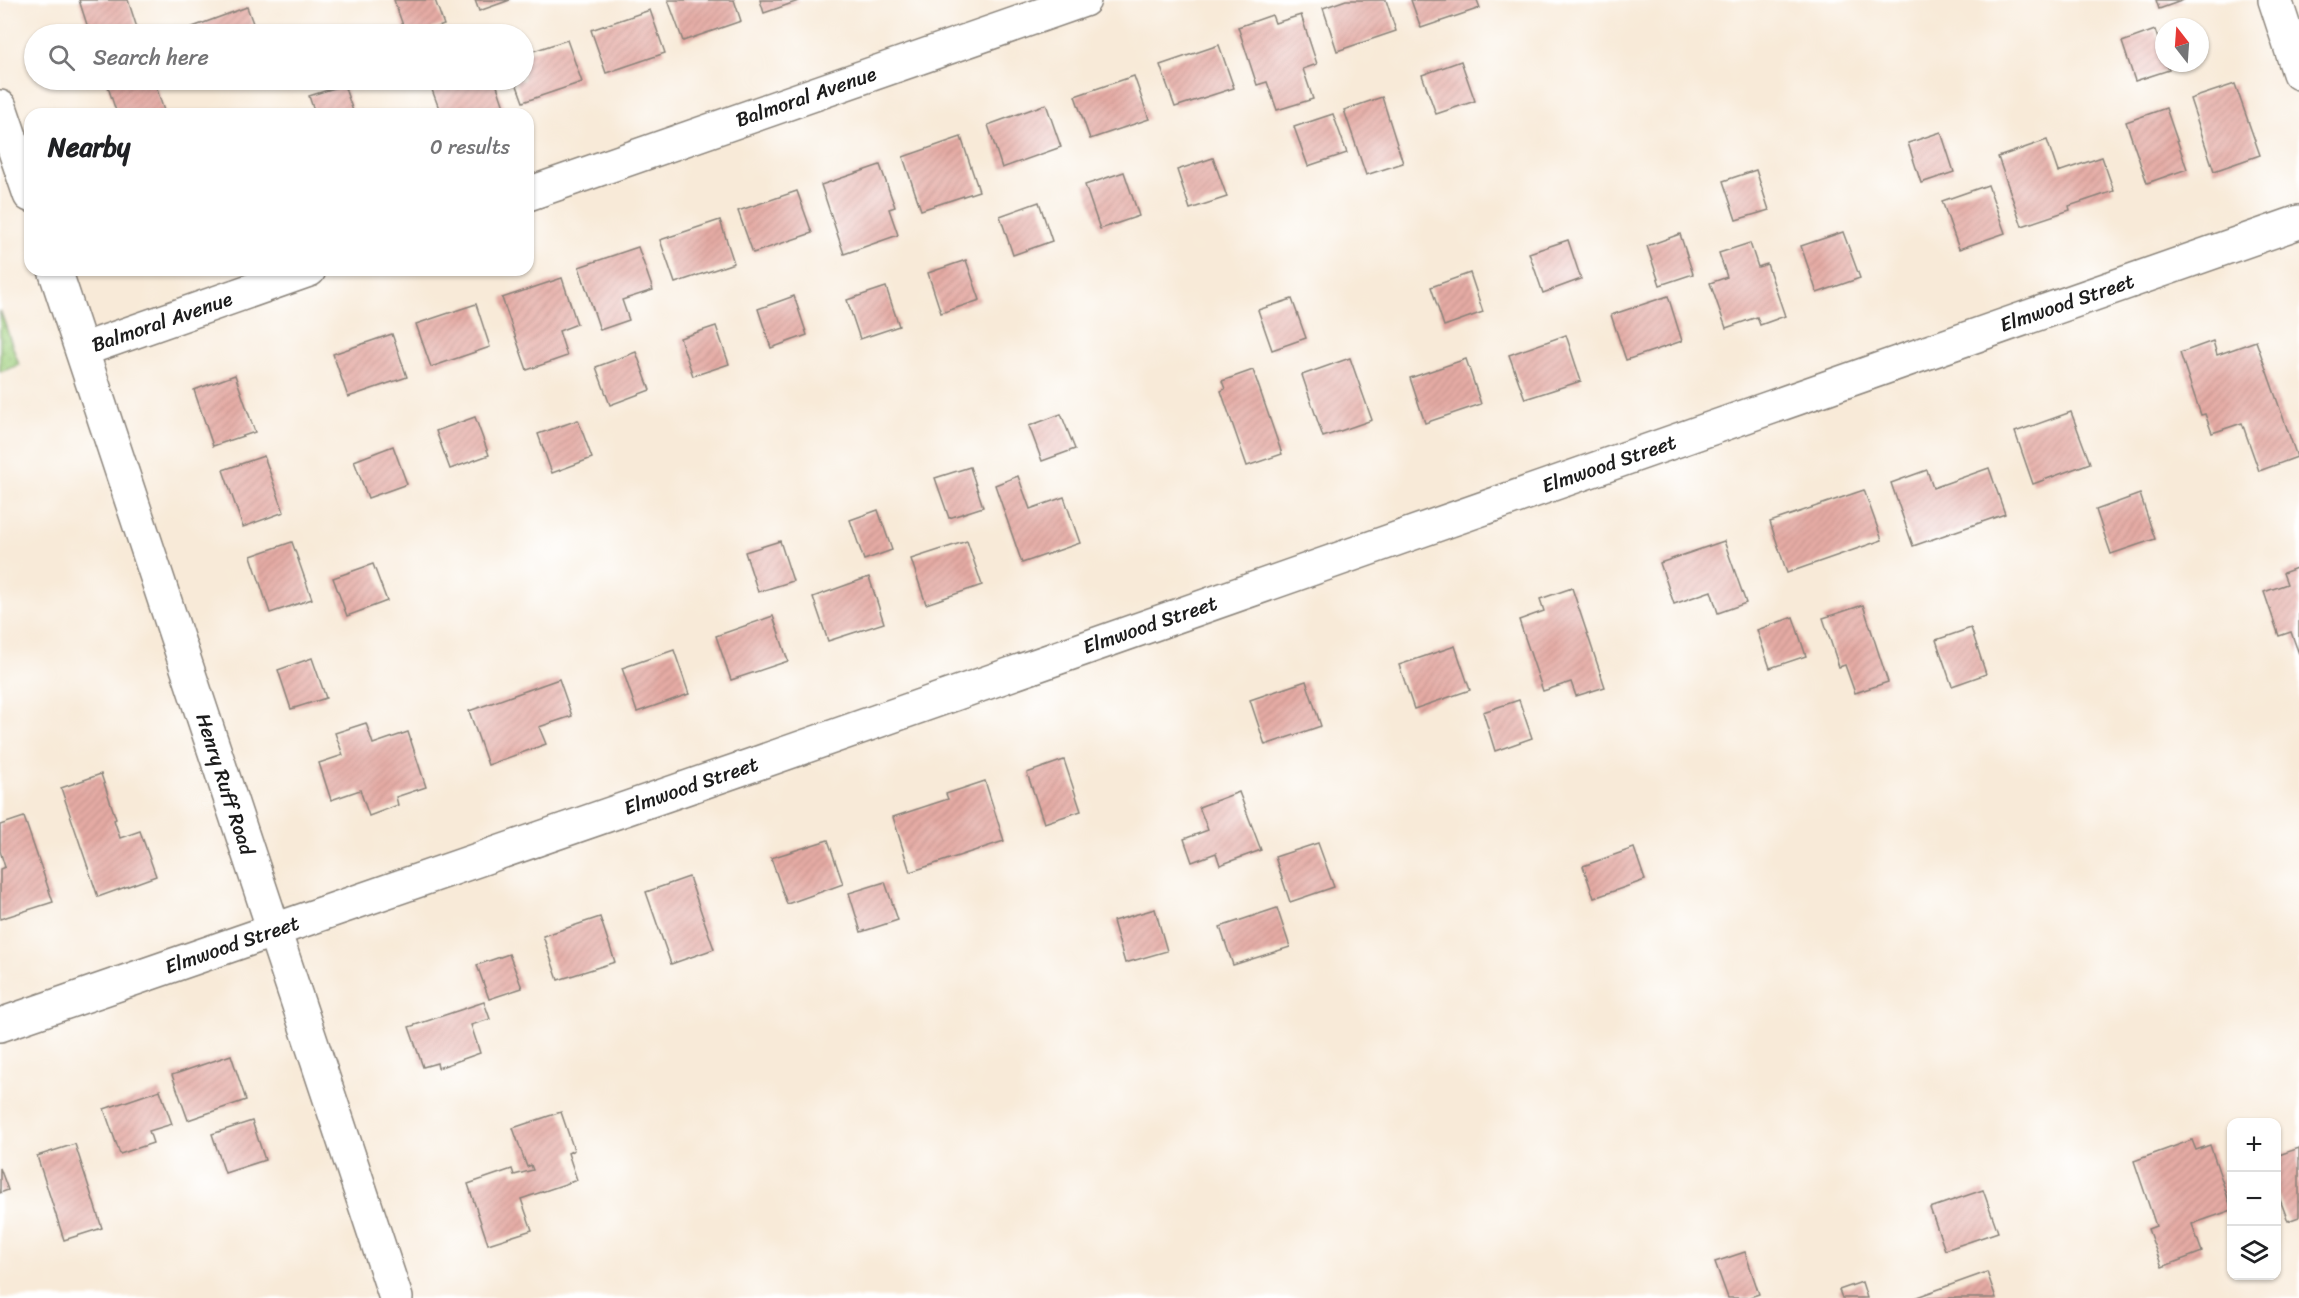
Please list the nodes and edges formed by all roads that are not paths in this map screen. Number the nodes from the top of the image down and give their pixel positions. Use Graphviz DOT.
graph roads {
  1 [pos="1084,0"];
  2 [pos="2275,0"];
  3 [pos="2299,73"];
  4 [pos="0,107"];
  5 [pos="24,177"];
  6 [pos="534,192"];
  7 [pos="2299,222"];
  8 [pos="57,276"];
  9 [pos="292,276"];
  10 [pos="82,350"];
  11 [pos="274,932"];
  12 [pos="0,1025"];
  13 [pos="396,1298"];
  1 -- 6 [label="street, Balmoral Avenue"];
  2 -- 3 [label="street"];
  4 -- 5 [label="street"];
  7 -- 11 [label="street, Elmwood Street"];
  8 -- 10 [label="street, Henry Ruff Road"];
  9 -- 10 [label="street, Balmoral Avenue"];
  10 -- 11 [label="street, Henry Ruff Road"];
  11 -- 12 [label="street, Elmwood Street"];
  11 -- 13 [label="street, Henry Ruff Road"];
}
